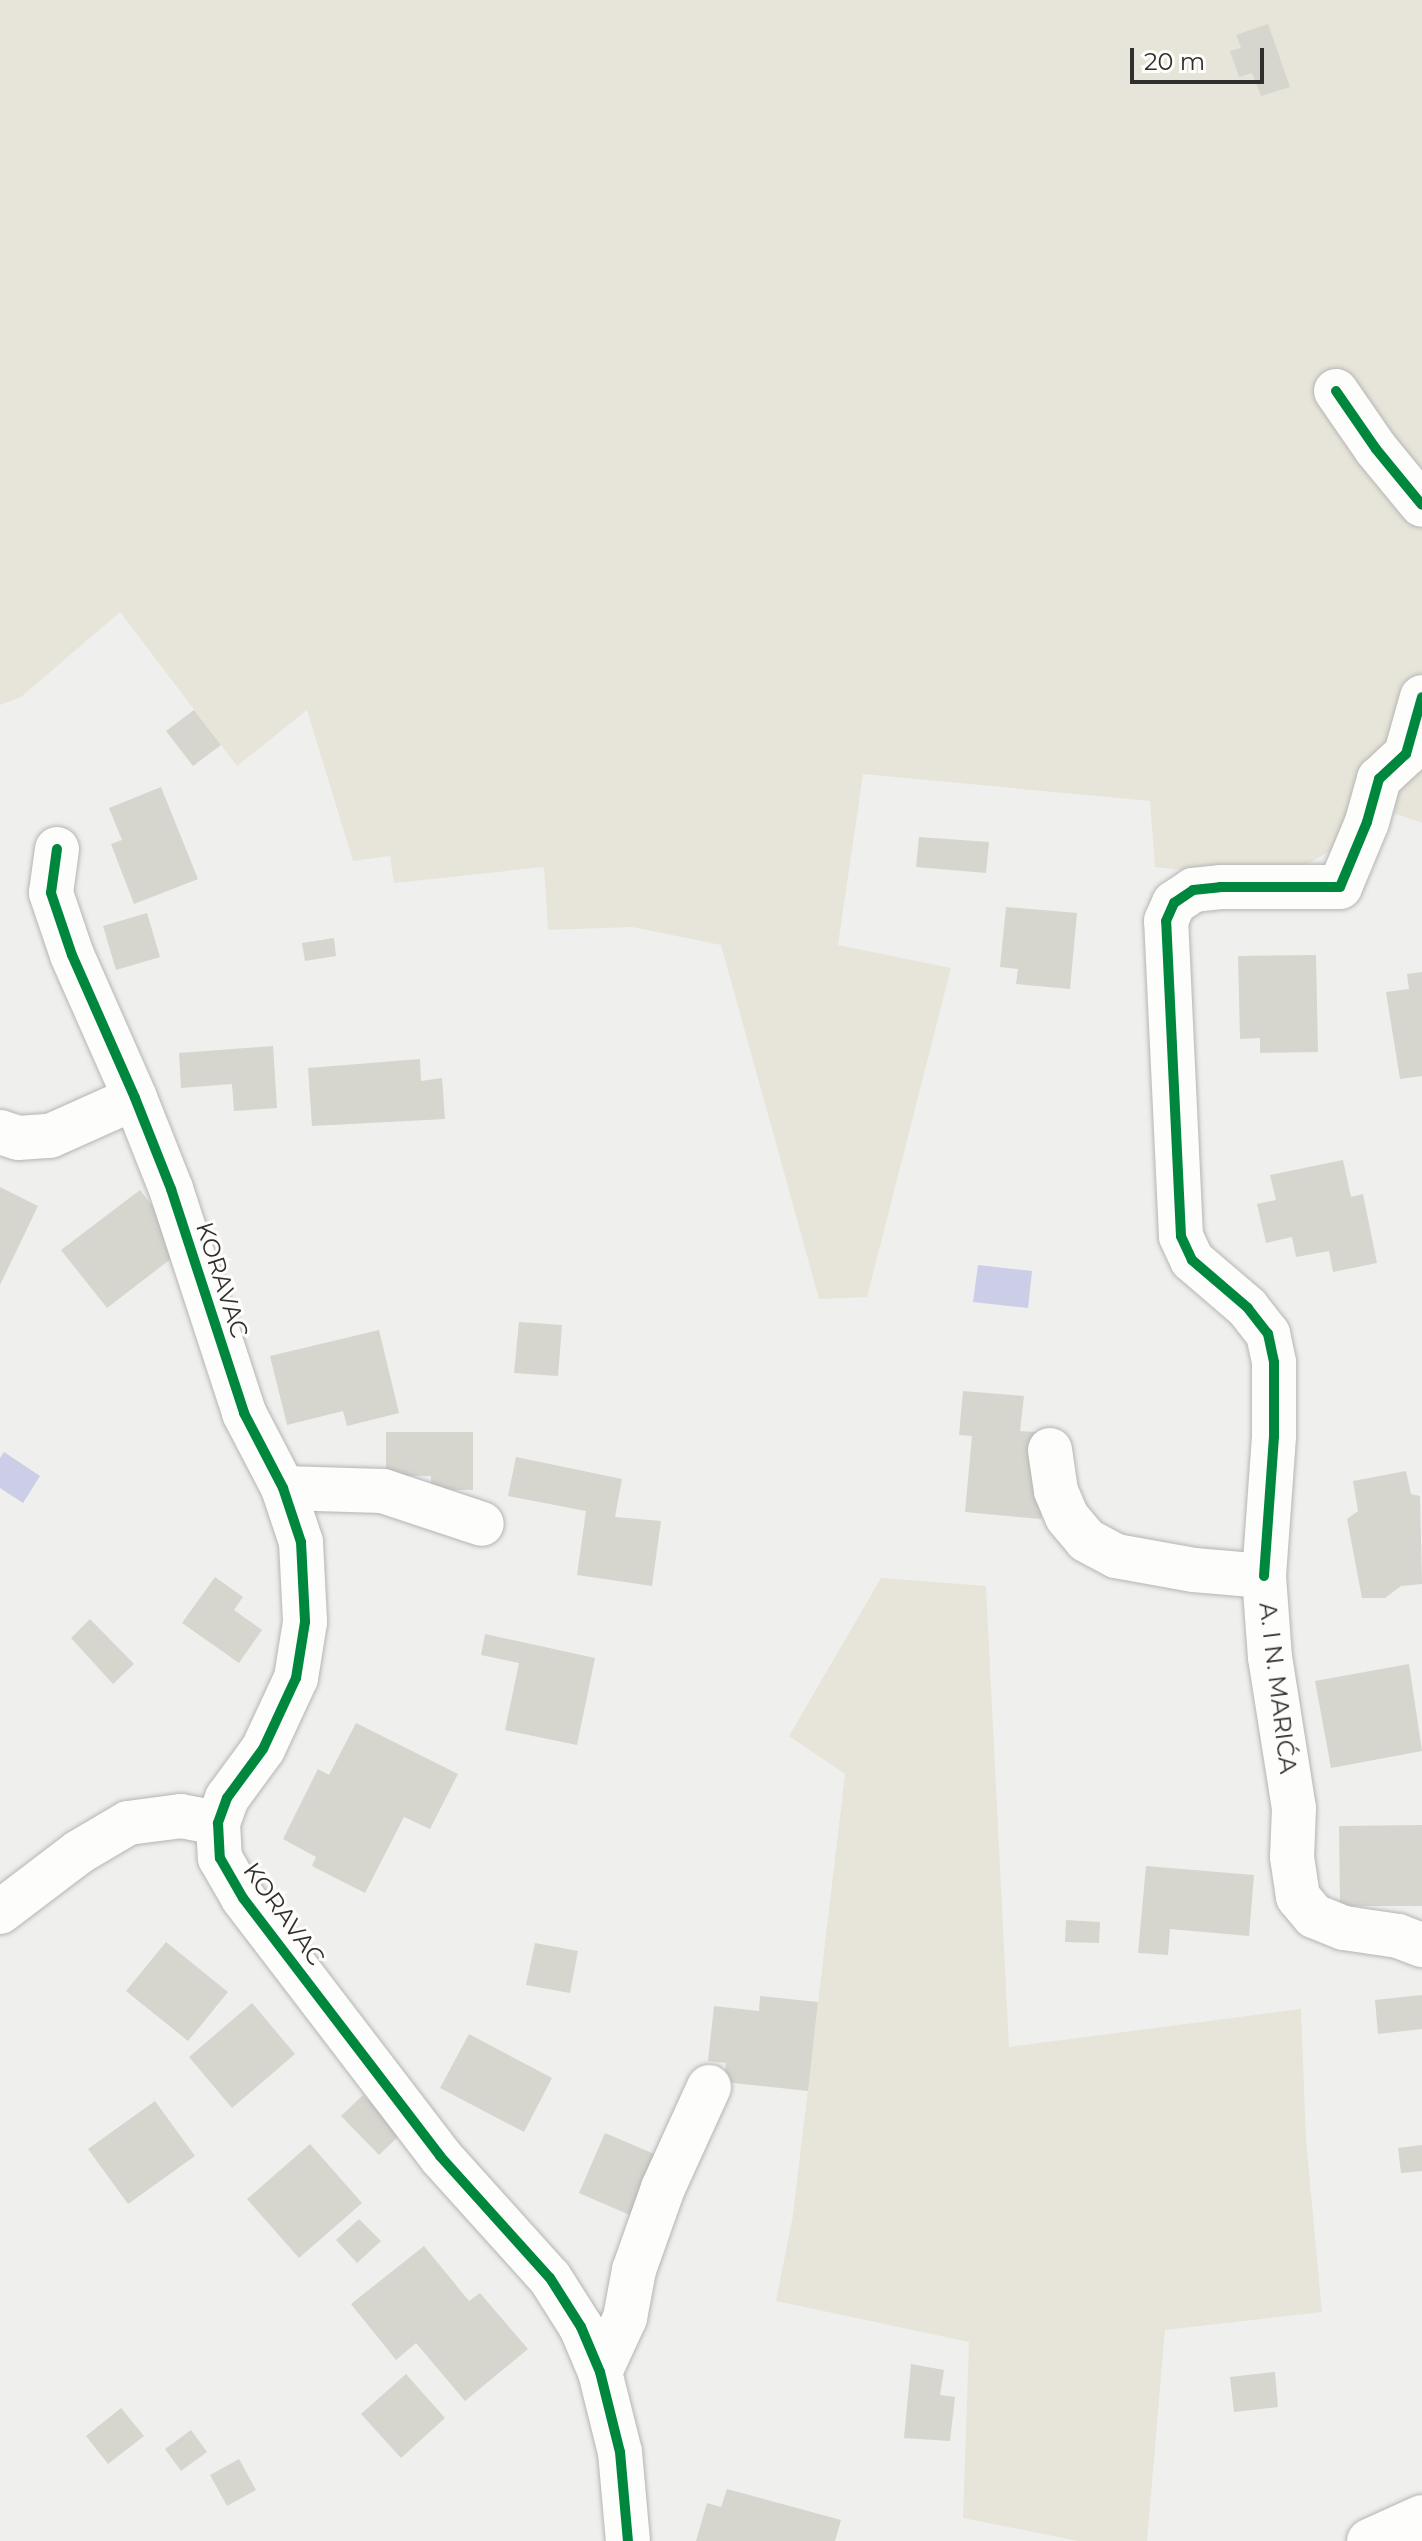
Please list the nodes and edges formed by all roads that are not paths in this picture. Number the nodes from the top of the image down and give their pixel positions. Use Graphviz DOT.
graph roads {
  1 [pos="1336,391"];
  2 [pos="1422,505"];
  3 [pos="1422,697"];
  4 [pos="57,849"];
  5 [pos="135,1098"];
  6 [pos="0,1132"];
  7 [pos="1050,1450"];
  8 [pos="283,1488"];
  9 [pos="482,1524"];
  10 [pos="1264,1576"];
  11 [pos="218,1823"];
  12 [pos="0,1912"];
  13 [pos="1422,1945"];
  14 [pos="709,2087"];
  15 [pos="600,2372"];
  16 [pos="1422,2517"];
  17 [pos="628,2541"];
  18 [pos="1369,2541"];
  1 -- 2 [label="street"];
  3 -- 10 [label="street"];
  4 -- 5 [label="street, KORAVAC"];
  5 -- 6 [label="street"];
  5 -- 8 [label="street, KORAVAC"];
  7 -- 10 [label="street, A. I N. MARIĆA"];
  8 -- 9 [label="street"];
  8 -- 11 [label="street, KORAVAC"];
  10 -- 13 [label="street, A. I N. MARIĆA"];
  11 -- 12 [label="street"];
  11 -- 15 [label="street, KORAVAC"];
  14 -- 15 [label="street"];
  15 -- 17 [label="street, KORAVAC"];
  16 -- 18 [label="street"];
}
